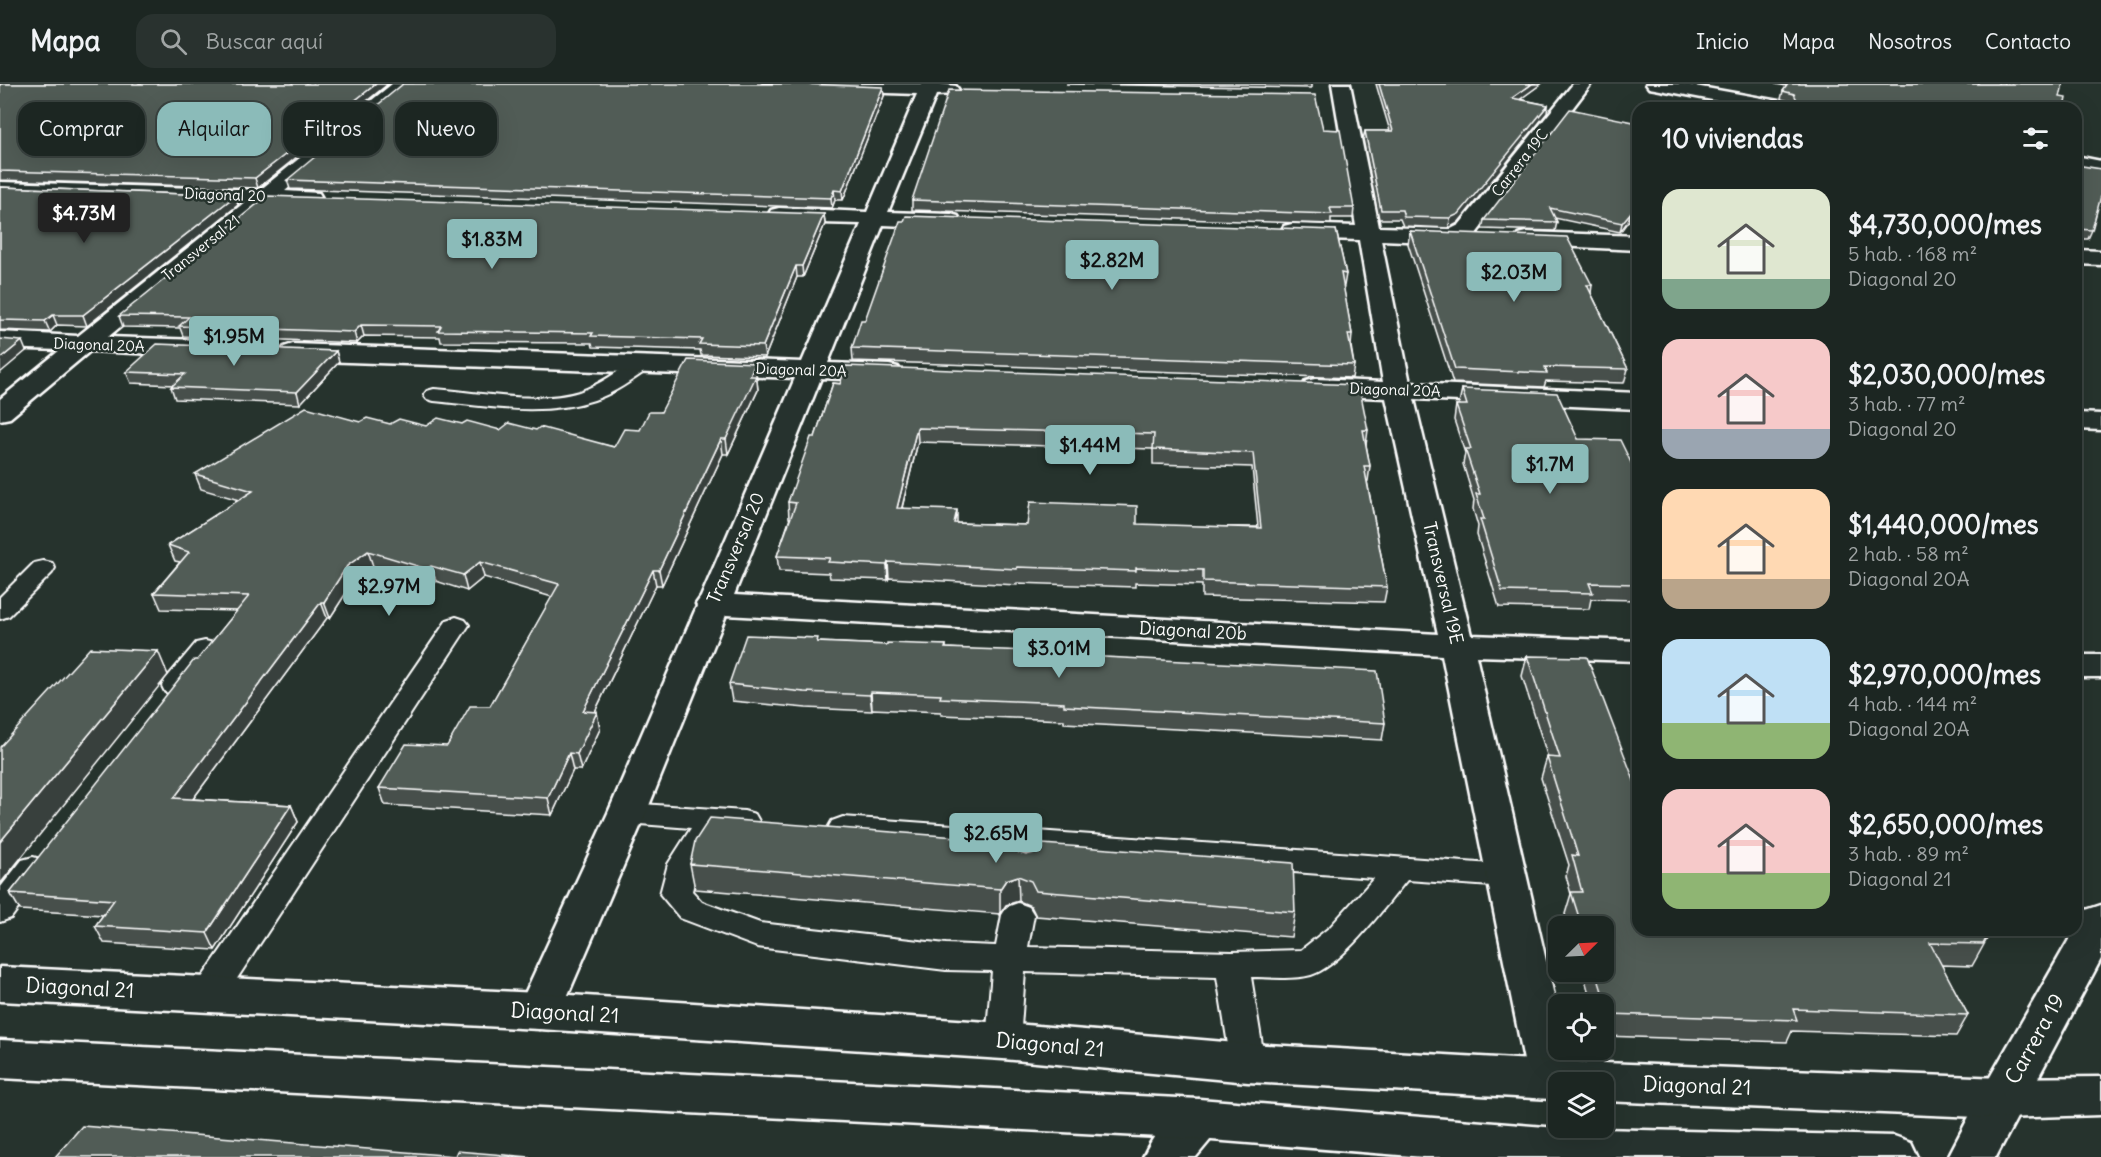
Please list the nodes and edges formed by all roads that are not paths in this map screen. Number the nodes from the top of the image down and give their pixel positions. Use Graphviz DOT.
graph roads {
  1 [pos="403,84"];
  2 [pos="772,84"];
  3 [pos="1582,84"];
  4 [pos="1655,84"];
  5 [pos="930,87"];
  6 [pos="964,90"];
  7 [pos="1336,93"];
  8 [pos="1752,102"];
  9 [pos="2082,163"];
  10 [pos="2101,167"];
  11 [pos="0,188"];
  12 [pos="266,196"];
  13 [pos="337,198"];
  14 [pos="755,214"];
  15 [pos="875,218"];
  16 [pos="969,221"];
  17 [pos="1274,231"];
  18 [pos="1368,234"];
  19 [pos="1454,236"];
  20 [pos="1632,243"];
  21 [pos="2082,257"];
  22 [pos="2101,258"];
  23 [pos="0,340"];
  24 [pos="84,344"];
  25 [pos="227,349"];
  26 [pos="274,351"];
  27 [pos="643,364"];
  28 [pos="811,370"];
  29 [pos="918,374"];
  30 [pos="1290,386"];
  31 [pos="1398,390"];
  32 [pos="435,395"];
  33 [pos="1632,401"];
  34 [pos="0,412"];
  35 [pos="2082,421"];
  36 [pos="2101,422"];
  37 [pos="43,568"];
  38 [pos="712,604"];
  39 [pos="0,611"];
  40 [pos="456,625"];
  41 [pos="1457,645"];
  42 [pos="205,649"];
  43 [pos="1632,651"];
  44 [pos="2082,666"];
  45 [pos="2101,666"];
  46 [pos="161,705"];
  47 [pos="627,813"];
  48 [pos="712,819"];
  49 [pos="772,823"];
  50 [pos="819,827"];
  51 [pos="51,845"];
  52 [pos="1399,869"];
  53 [pos="1506,876"];
  54 [pos="0,910"];
  55 [pos="1018,915"];
  56 [pos="2101,921"];
  57 [pos="1010,958"];
  58 [pos="1232,965"];
  59 [pos="0,984"];
  60 [pos="209,994"];
  61 [pos="539,1011"];
  62 [pos="1003,1041"];
  63 [pos="0,1059"];
  64 [pos="1248,1063"];
  65 [pos="1549,1072"];
  66 [pos="1548,1080"];
  67 [pos="1614,1083"];
  68 [pos="2101,1096"];
  69 [pos="2002,1098"];
  70 [pos="1199,1119"];
  71 [pos="1167,1157"];
  72 [pos="1894,1157"];
  73 [pos="1971,1157"];
  1 -- 12 [label="main road, Transversal 21"];
  2 -- 5 [label="main road"];
  3 -- 19 [label="main road, Carrera 19C"];
  4 -- 8 [label="main road"];
  5 -- 6 [label="main road"];
  5 -- 15 [label="main road, Transversal 20"];
  7 -- 18 [label="main road, Transversal 19E"];
  9 -- 10 [label="main road"];
  11 -- 12 [label="main road, Diagonal 20"];
  12 -- 13 [label="main road, Diagonal 20"];
  12 -- 24 [label="main road, Transversal 21"];
  14 -- 15 [label="main road"];
  15 -- 16 [label="main road"];
  15 -- 28 [label="main road, Transversal 20"];
  17 -- 18 [label="main road"];
  18 -- 19 [label="main road"];
  18 -- 31 [label="main road, Transversal 19E"];
  19 -- 20 [label="main road"];
  21 -- 22 [label="main road"];
  23 -- 24 [label="main road, Diagonal 20A"];
  24 -- 25 [label="main road, Diagonal 20A"];
  24 -- 34 [label="main road, Transversal 21"];
  26 -- 27 [label="main road, Diagonal 20A"];
  27 -- 28 [label="main road, Diagonal 20A"];
  27 -- 32 [label="lane"];
  28 -- 29 [label="main road, Diagonal 20A"];
  28 -- 38 [label="main road, Transversal 20"];
  30 -- 31 [label="main road, Diagonal 20A"];
  31 -- 33 [label="main road, Diagonal 20A"];
  31 -- 41 [label="main road, Transversal 19E"];
  35 -- 36 [label="main road"];
  37 -- 39 [label="lane"];
  38 -- 41 [label="main road, Diagonal 20b"];
  38 -- 47 [label="main road, Transversal 20"];
  40 -- 60 [label="lane"];
  41 -- 43 [label="main road, Diagonal 20b"];
  41 -- 53 [label="main road, Transversal 19E"];
  42 -- 46 [label="lane"];
  44 -- 45 [label="main road"];
  47 -- 48 [label="lane"];
  47 -- 61 [label="main road, Transversal 20"];
  48 -- 49 [label="lane"];
  48 -- 57 [label="lane"];
  50 -- 52 [label="lane"];
  51 -- 54 [label="lane"];
  52 -- 53 [label="lane"];
  52 -- 58 [label="lane"];
  53 -- 65 [label="main road, Transversal 19E"];
  55 -- 57 [label="lane"];
  56 -- 69 [label="main road, Carrera 19"];
  57 -- 58 [label="lane"];
  57 -- 62 [label="lane"];
  58 -- 64 [label="lane"];
  59 -- 60 [label="main road, Diagonal 21"];
  60 -- 61 [label="main road, Diagonal 21"];
  61 -- 62 [label="main road, Diagonal 21"];
  62 -- 64 [label="main road, Diagonal 21"];
  63 -- 70 [label="main road"];
  64 -- 66 [label="main road, Diagonal 21"];
  67 -- 69 [label="main road, Diagonal 21"];
  68 -- 69 [label="main road, Diagonal 21"];
  69 -- 73 [label="main road, Carrera 19"];
  70 -- 71 [label="main road"];
  70 -- 72 [label="main road"];
}
